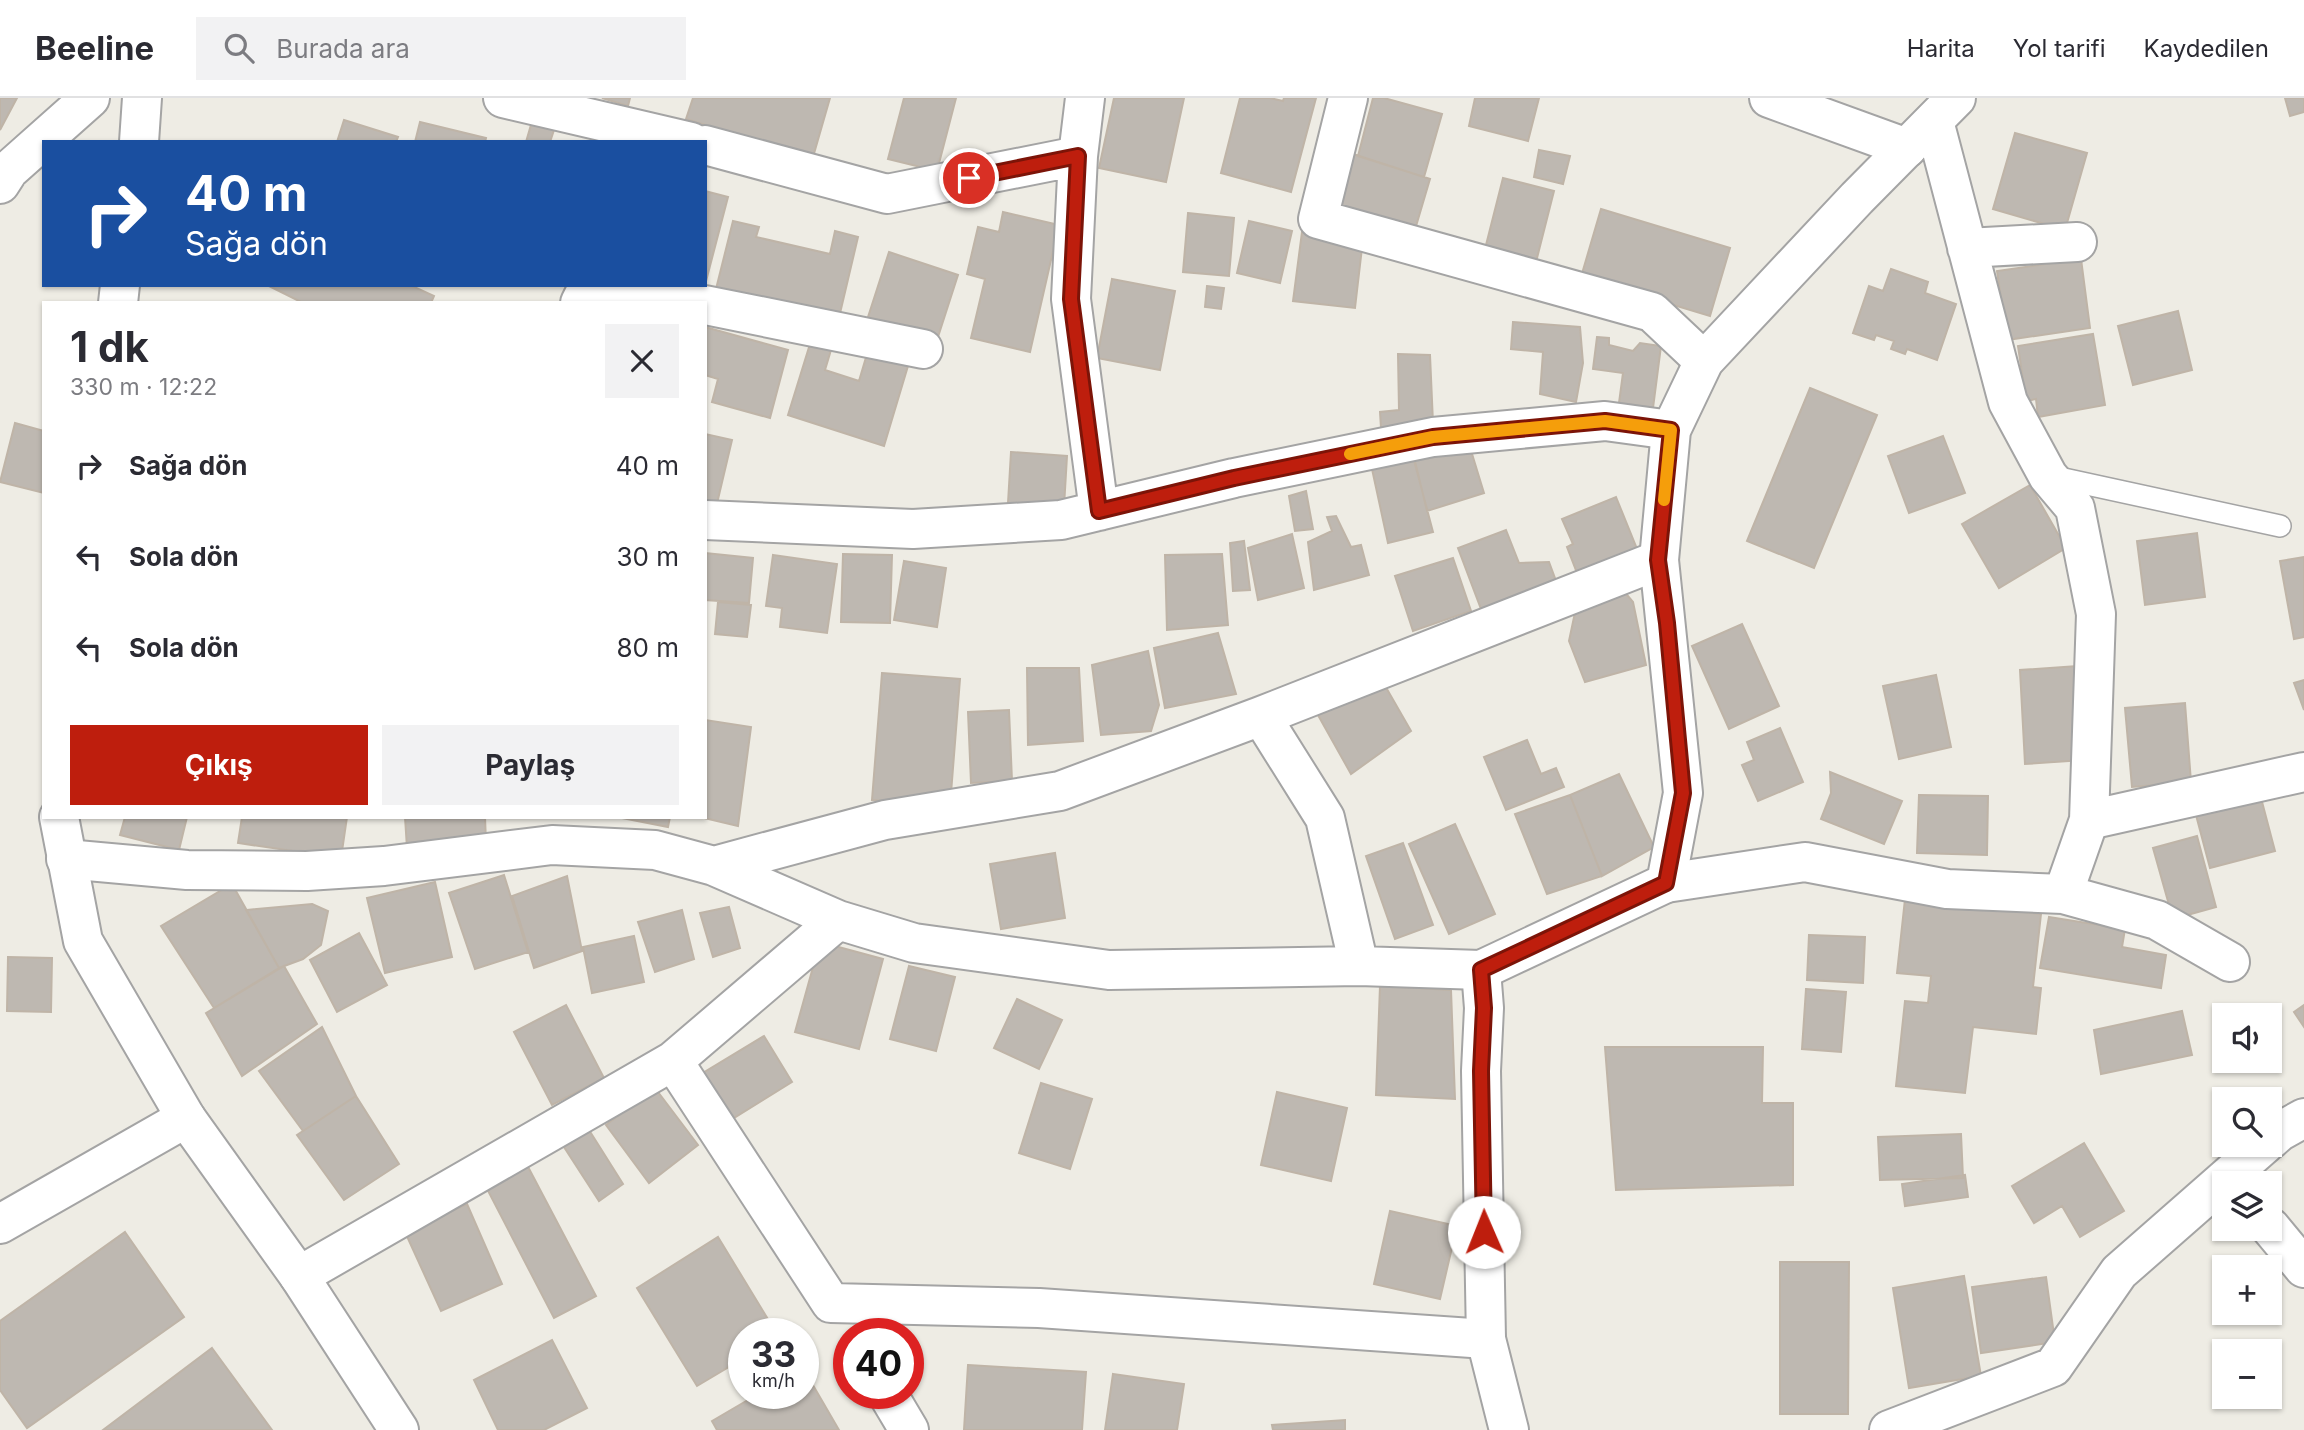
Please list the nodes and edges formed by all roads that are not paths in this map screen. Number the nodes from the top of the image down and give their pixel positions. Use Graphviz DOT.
graph roads {
  1 [pos="90,98"];
  2 [pos="142,98"];
  3 [pos="503,98"];
  4 [pos="1084,98"];
  5 [pos="1348,98"];
  6 [pos="1769,98"];
  7 [pos="1945,109"];
  8 [pos="43,140"];
  9 [pos="139,140"];
  10 [pos="682,140"];
  11 [pos="42,141"];
  12 [pos="707,146"];
  13 [pos="1907,148"];
  14 [pos="1078,156"];
  15 [pos="0,184"];
  16 [pos="2077,242"];
  17 [pos="1967,248"];
  18 [pos="620,287"];
  19 [pos="686,301"];
  20 [pos="707,305"];
  21 [pos="923,349"];
  22 [pos="1704,360"];
  23 [pos="1671,430"];
  24 [pos="2048,475"];
  25 [pos="1099,511"];
  26 [pos="707,520"];
  27 [pos="2280,526"];
  28 [pos="1658,560"];
  29 [pos="1261,716"];
  30 [pos="2304,772"];
  31 [pos="59,819"];
  32 [pos="2089,820"];
  33 [pos="66,859"];
  34 [pos="714,866"];
  35 [pos="1666,883"];
  36 [pos="2063,894"];
  37 [pos="838,919"];
  38 [pos="2230,962"];
  39 [pos="1359,966"];
  40 [pos="1481,970"];
  41 [pos="673,1061"];
  42 [pos="186,1118"];
  43 [pos="2304,1118"];
  44 [pos="2282,1130"];
  45 [pos="2252,1157"];
  46 [pos="2239,1171"];
  47 [pos="2212,1195"];
  48 [pos="0,1224"];
  49 [pos="2282,1241"];
  50 [pos="2304,1268"];
  51 [pos="299,1276"];
  52 [pos="841,1318"];
  53 [pos="1486,1339"];
  54 [pos="897,1409"];
  55 [pos="399,1430"];
  56 [pos="909,1430"];
  57 [pos="1509,1430"];
  58 [pos="1889,1430"];
  1 -- 8 [label="street"];
  2 -- 9 [label="street"];
  3 -- 10 [label="street"];
  4 -- 14 [label="street"];
  5 -- 22 [label="street"];
  6 -- 13 [label="street"];
  7 -- 13 [label="street"];
  7 -- 17 [label="street"];
  11 -- 15 [label="street"];
  12 -- 14 [label="street"];
  13 -- 22 [label="street"];
  14 -- 25 [label="street"];
  16 -- 17 [label="street"];
  17 -- 24 [label="street"];
  18 -- 19 [label="street"];
  20 -- 21 [label="street"];
  22 -- 23 [label="street"];
  23 -- 25 [label="street"];
  23 -- 28 [label="street"];
  24 -- 27 [label="lane"];
  24 -- 32 [label="street"];
  25 -- 26 [label="street"];
  28 -- 29 [label="street"];
  28 -- 35 [label="street"];
  29 -- 34 [label="street"];
  29 -- 39 [label="street"];
  30 -- 32 [label="street"];
  31 -- 33 [label="street"];
  32 -- 36 [label="street"];
  33 -- 34 [label="street"];
  33 -- 42 [label="street"];
  34 -- 37 [label="street"];
  35 -- 36 [label="street"];
  35 -- 40 [label="street"];
  36 -- 38 [label="street"];
  37 -- 39 [label="street"];
  37 -- 41 [label="street"];
  39 -- 40 [label="street"];
  40 -- 53 [label="street"];
  41 -- 51 [label="street"];
  41 -- 52 [label="street"];
  42 -- 48 [label="street"];
  42 -- 51 [label="street"];
  43 -- 44 [label="street"];
  45 -- 46 [label="street"];
  47 -- 58 [label="street"];
  49 -- 50 [label="street"];
  51 -- 55 [label="street"];
  52 -- 53 [label="street"];
  53 -- 57 [label="street"];
  54 -- 56 [label="street"];
}
